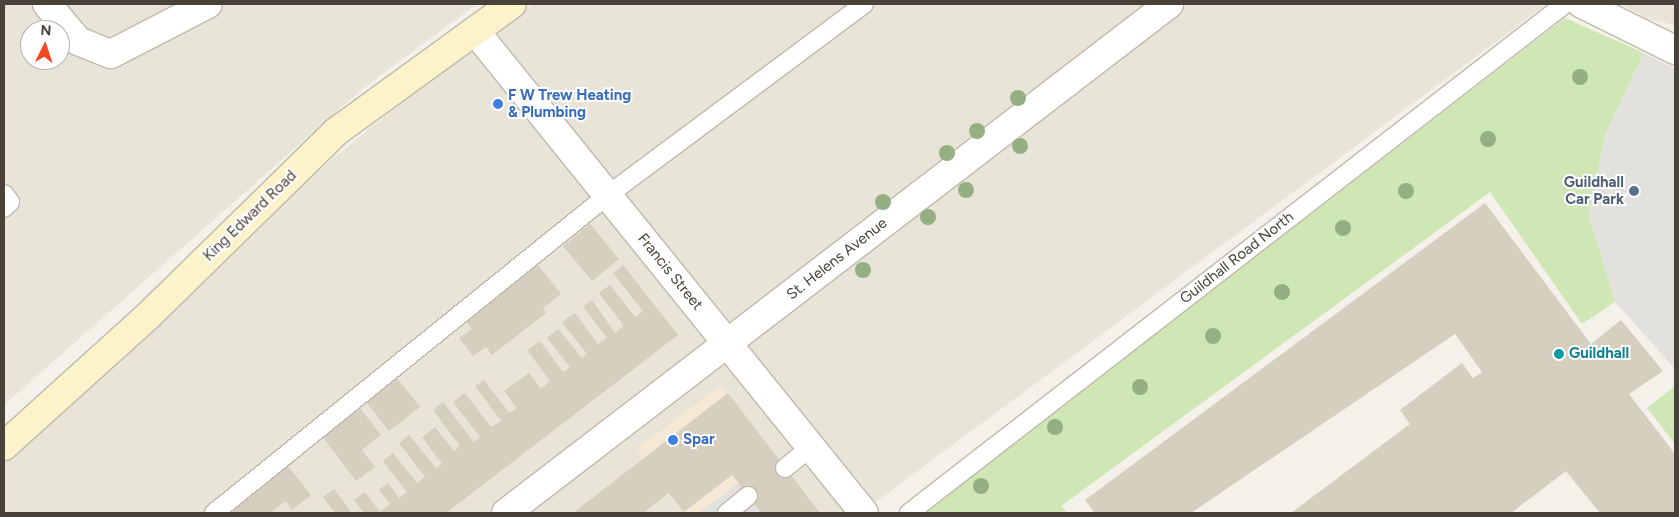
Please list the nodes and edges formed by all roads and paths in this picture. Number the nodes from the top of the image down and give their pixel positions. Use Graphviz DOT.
graph roads {
  1 [pos="47,4"];
  2 [pos="208,4"];
  3 [pos="512,4"];
  4 [pos="864,4"];
  5 [pos="1169,4"];
  6 [pos="1565,4"];
  7 [pos="1582,4"];
  8 [pos="476,30"];
  9 [pos="1675,50"];
  10 [pos="4,194"];
  11 [pos="608,195"];
  12 [pos="4,208"];
  13 [pos="727,343"];
  14 [pos="4,446"];
  15 [pos="811,447"];
  16 [pos="785,468"];
  17 [pos="748,496"];
  18 [pos="214,513"];
  19 [pos="506,513"];
  20 [pos="726,513"];
  21 [pos="864,513"];
  22 [pos="909,513"];
  1 -- 2 [label="street"];
  3 -- 8 [label="street, King Edward Road"];
  4 -- 11 [label="lane"];
  5 -- 13 [label="street, St. Helens Avenue"];
  6 -- 22 [label="lane, Guildhall Road North"];
  7 -- 9 [label="street"];
  8 -- 11 [label="street, Francis Street"];
  8 -- 14 [label="street, King Edward Road"];
  10 -- 12 [label="lane"];
  11 -- 13 [label="street, Francis Street"];
  11 -- 18 [label="lane"];
  13 -- 15 [label="street, Francis Street"];
  13 -- 19 [label="street, St. Helens Avenue"];
  15 -- 16 [label="lane"];
  15 -- 21 [label="street, Francis Street"];
  17 -- 20 [label="lane"];
}
